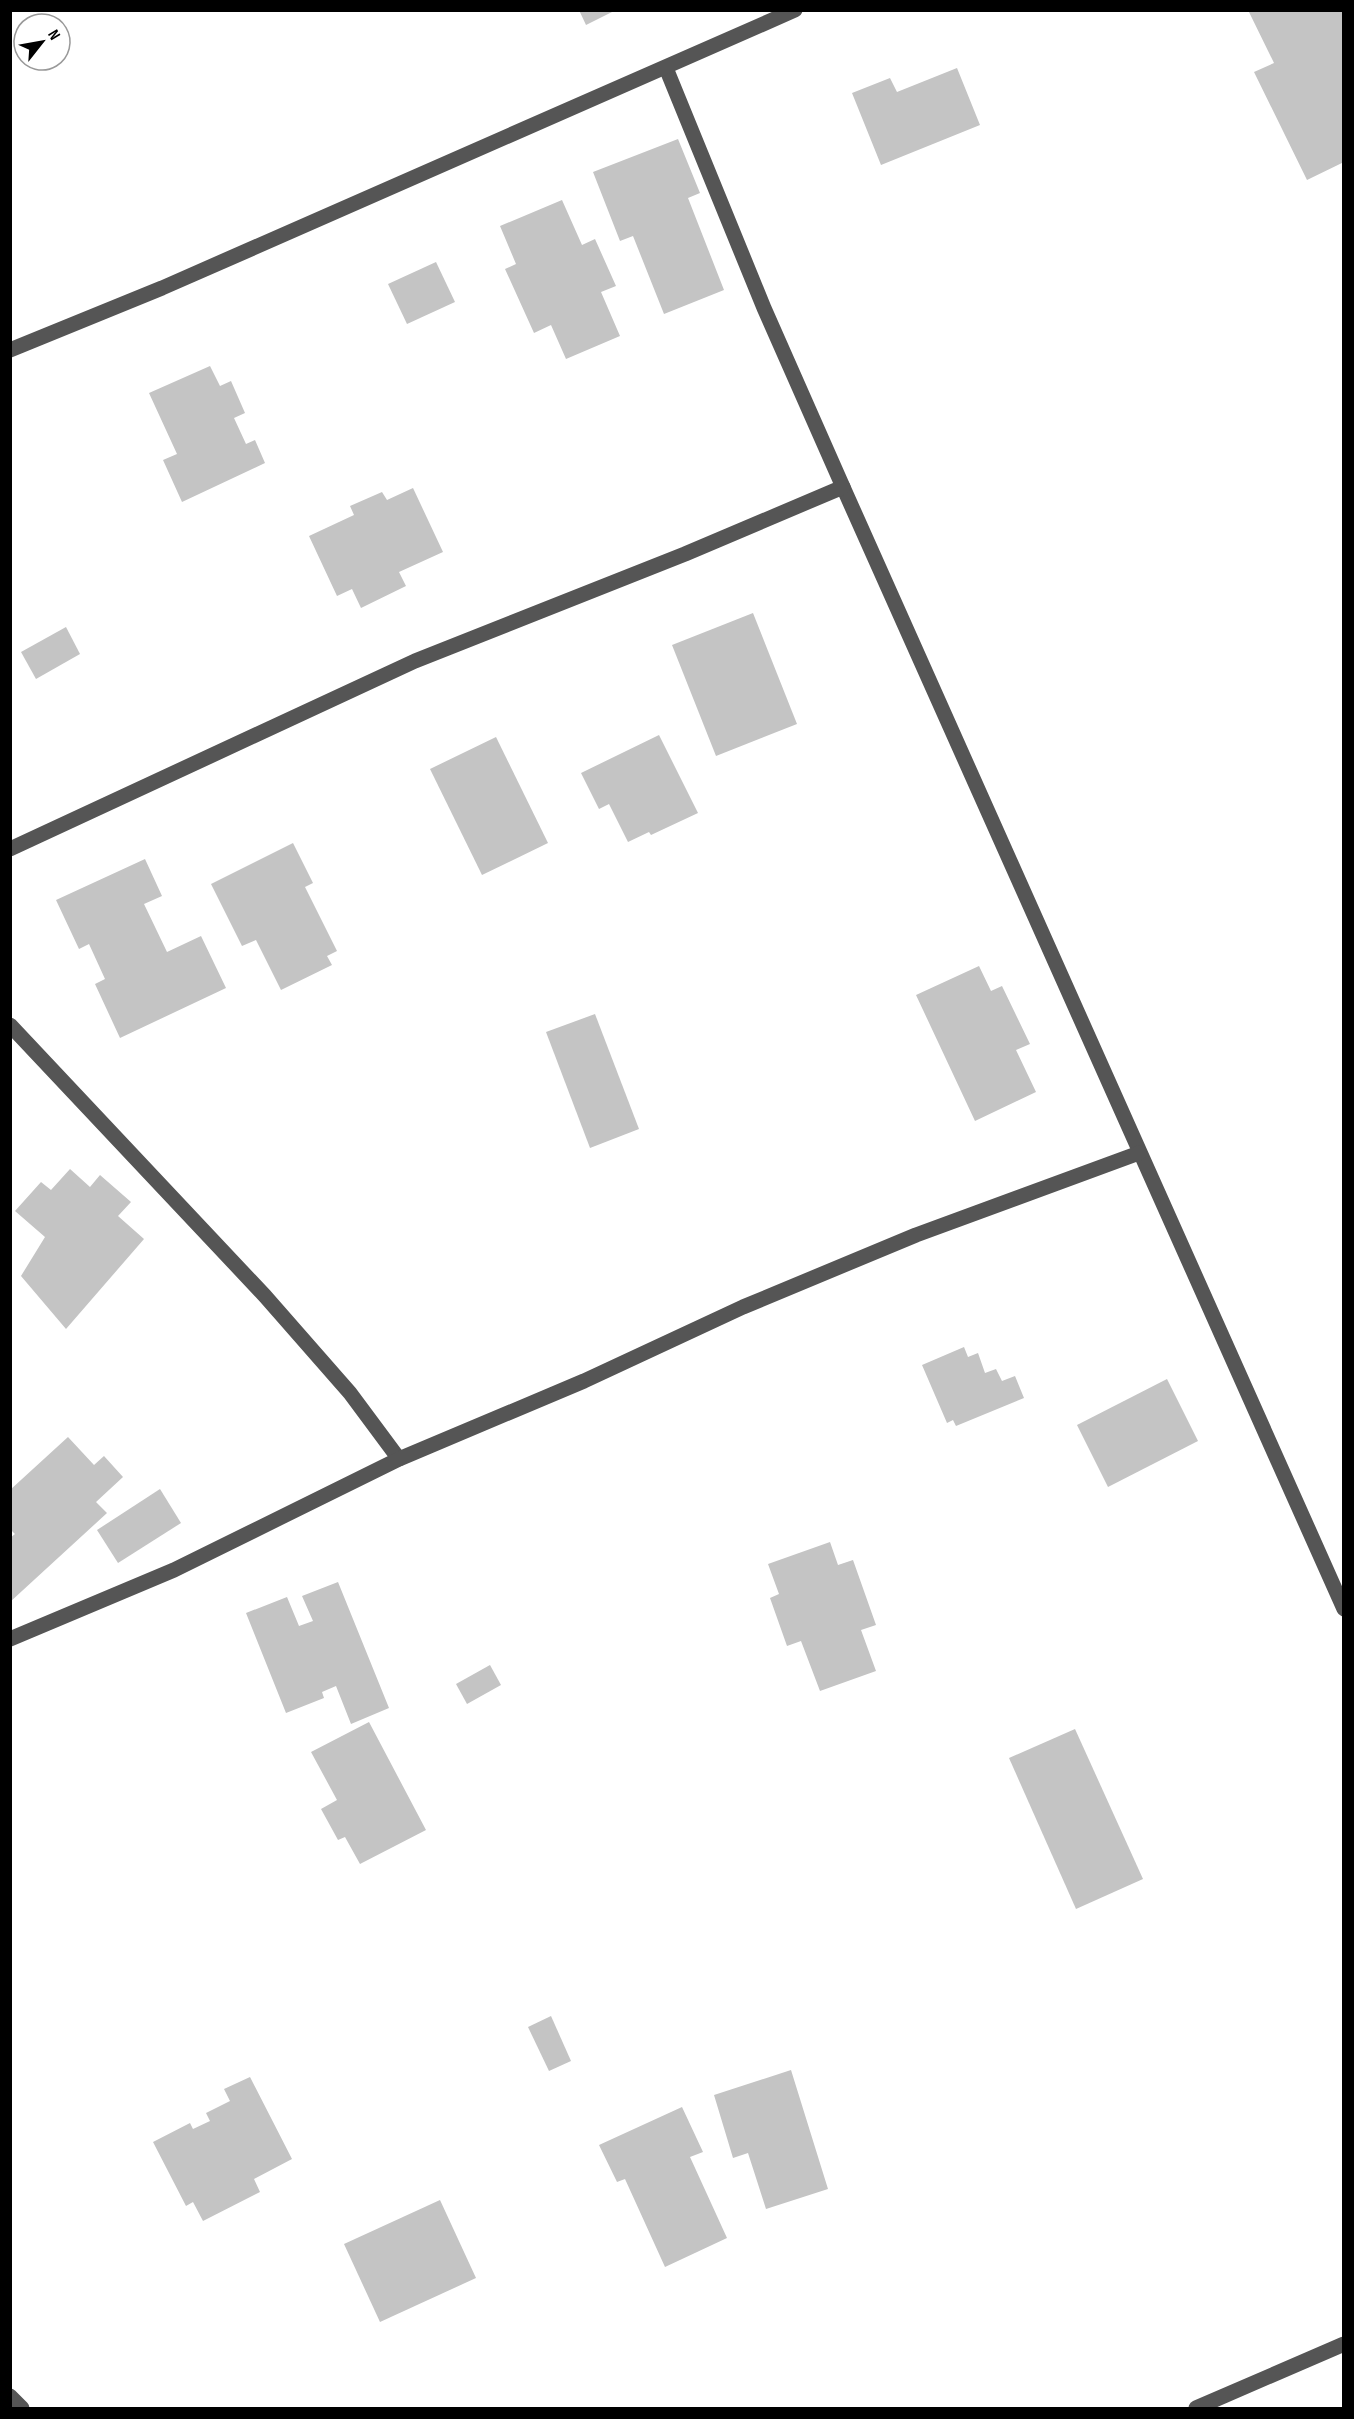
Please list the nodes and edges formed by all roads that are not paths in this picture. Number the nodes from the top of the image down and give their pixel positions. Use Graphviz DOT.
graph roads {
  1 [pos="795,10"];
  2 [pos="666,68"];
  3 [pos="10,350"];
  4 [pos="843,487"];
  5 [pos="10,849"];
  6 [pos="10,1025"];
  7 [pos="1139,1153"];
  8 [pos="399,1459"];
  9 [pos="1344,1609"];
  10 [pos="10,1640"];
  11 [pos="1344,2344"];
  12 [pos="10,2396"];
  13 [pos="21,2409"];
  14 [pos="1196,2409"];
  1 -- 2 [label="street"];
  2 -- 3 [label="street"];
  2 -- 4 [label="street"];
  4 -- 5 [label="street"];
  4 -- 7 [label="street"];
  6 -- 8 [label="street"];
  7 -- 8 [label="street"];
  7 -- 9 [label="street"];
  8 -- 10 [label="street"];
  11 -- 14 [label="street"];
  12 -- 13 [label="street"];
}
